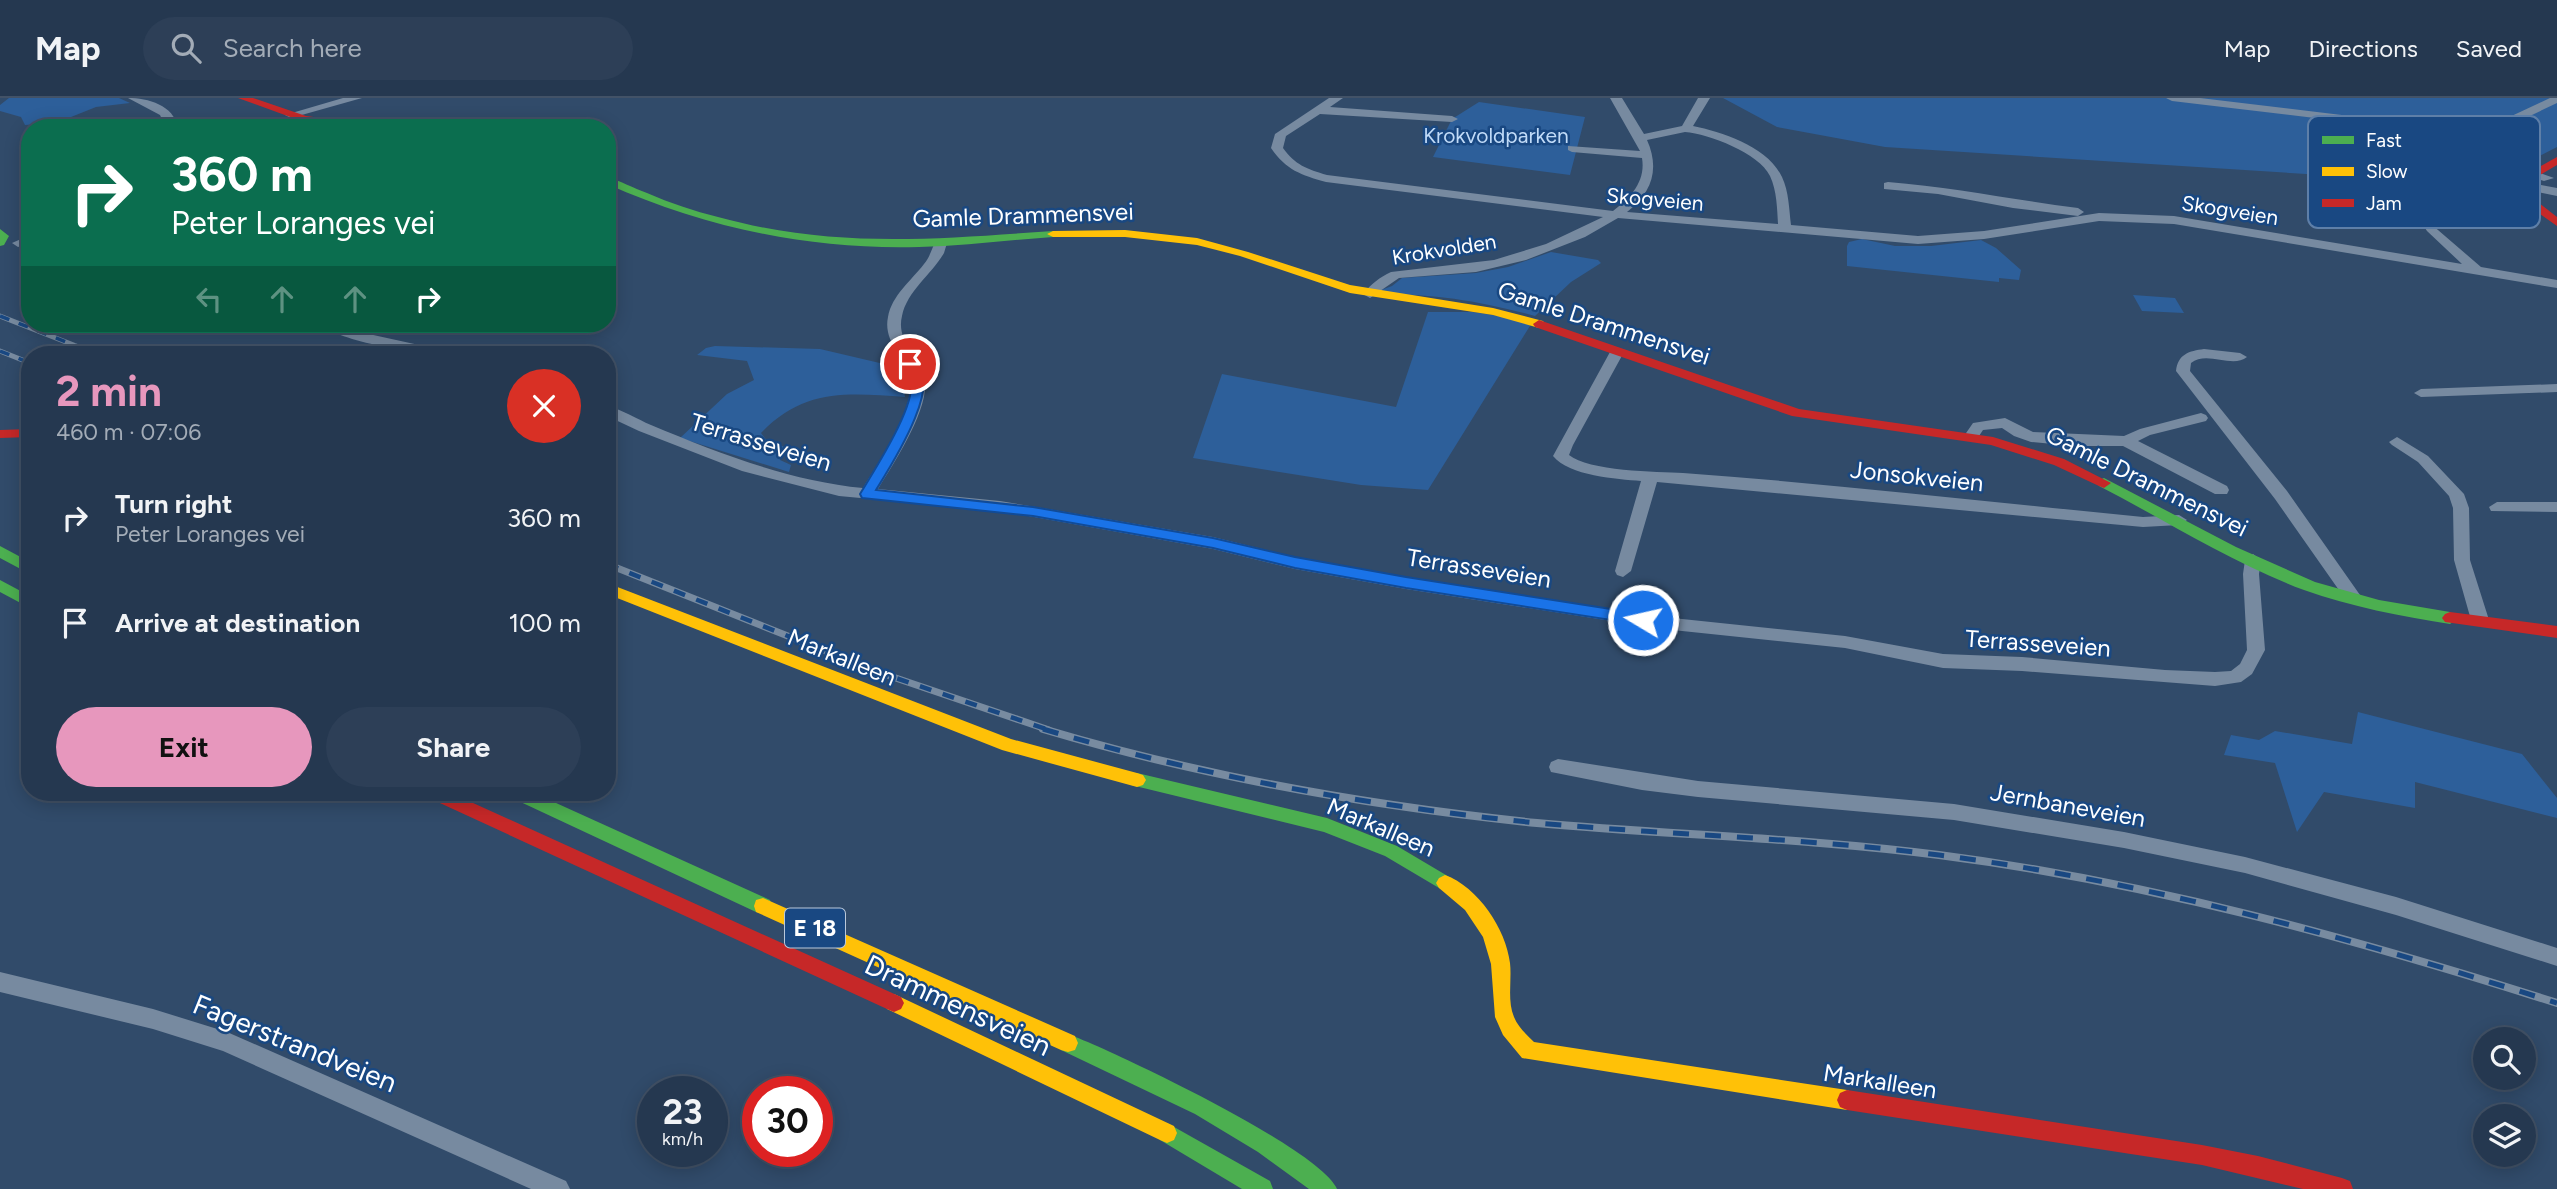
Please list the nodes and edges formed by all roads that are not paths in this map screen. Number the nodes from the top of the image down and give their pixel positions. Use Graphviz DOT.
graph roads {
  1 [pos="134,98"];
  2 [pos="243,98"];
  3 [pos="356,98"];
  4 [pos="1337,98"];
  5 [pos="1616,98"];
  6 [pos="1704,98"];
  7 [pos="2172,98"];
  8 [pos="2557,99"];
  9 [pos="1317,110"];
  10 [pos="291,115"];
  11 [pos="2336,116"];
  12 [pos="2520,116"];
  13 [pos="1452,118"];
  14 [pos="171,119"];
  15 [pos="300,119"];
  16 [pos="1686,129"];
  17 [pos="1642,138"];
  18 [pos="1572,148"];
  19 [pos="1647,155"];
  20 [pos="2557,160"];
  21 [pos="2548,180"];
  22 [pos="616,185"];
  23 [pos="1888,186"];
  24 [pos="1618,214"];
  25 [pos="2099,217"];
  26 [pos="2431,228"];
  27 [pos="1785,230"];
  28 [pos="0,232"];
  29 [pos="0,243"];
  30 [pos="941,243"];
  31 [pos="2479,273"];
  32 [pos="2557,284"];
  33 [pos="1370,294"];
  34 [pos="349,333"];
  35 [pos="400,346"];
  36 [pos="1617,352"];
  37 [pos="2240,356"];
  38 [pos="2557,388"];
  39 [pos="2421,393"];
  40 [pos="616,414"];
  41 [pos="2201,418"];
  42 [pos="1972,436"];
  43 [pos="2126,441"];
  44 [pos="2397,442"];
  45 [pos="1650,478"];
  46 [pos="2221,490"];
  47 [pos="867,494"];
  48 [pos="2497,507"];
  49 [pos="2557,507"];
  50 [pos="2179,520"];
  51 [pos="0,551"];
  52 [pos="2253,560"];
  53 [pos="21,564"];
  54 [pos="1623,571"];
  55 [pos="0,585"];
  56 [pos="616,592"];
  57 [pos="21,598"];
  58 [pos="2354,599"];
  59 [pos="2480,620"];
  60 [pos="2557,632"];
  61 [pos="1558,767"];
  62 [pos="453,801"];
  63 [pos="535,801"];
  64 [pos="2557,957"];
  65 [pos="0,982"];
  66 [pos="558,1189"];
  67 [pos="1262,1189"];
  68 [pos="1326,1189"];
  69 [pos="2342,1189"];
  1 -- 14 [label="street"];
  2 -- 10 [label="main road"];
  3 -- 10 [label="street"];
  4 -- 9 [label="street, Skogveien"];
  5 -- 17 [label="street, Krokvolden"];
  6 -- 16 [label="street"];
  7 -- 11 [label="street"];
  8 -- 12 [label="street"];
  9 -- 13 [label="street"];
  9 -- 24 [label="street, Skogveien"];
  10 -- 15 [label="main road"];
  16 -- 17 [label="street"];
  16 -- 27 [label="street"];
  17 -- 19 [label="street, Krokvolden"];
  18 -- 19 [label="street"];
  19 -- 24 [label="street, Krokvolden"];
  20 -- 21 [label="main road"];
  22 -- 30 [label="main road, Gamle Drammensvei"];
  23 -- 25 [label="street, Skogveien"];
  24 -- 27 [label="street, Skogveien"];
  24 -- 33 [label="street, Krokvolden"];
  25 -- 27 [label="street, Skogveien"];
  25 -- 31 [label="street, Skogveien"];
  26 -- 31 [label="street"];
  28 -- 29 [label="main road"];
  30 -- 33 [label="main road, Gamle Drammensvei"];
  30 -- 47 [label="street"];
  31 -- 32 [label="street, Skogveien"];
  33 -- 36 [label="main road, Gamle Drammensvei"];
  34 -- 35 [label="street"];
  36 -- 42 [label="main road, Gamle Drammensvei"];
  36 -- 45 [label="street, Jonsokveien"];
  37 -- 58 [label="street, Gamle Drammensvei"];
  38 -- 39 [label="street"];
  40 -- 47 [label="street, Terrasseveien"];
  41 -- 43 [label="street"];
  42 -- 43 [label="street"];
  42 -- 50 [label="main road, Gamle Drammensvei"];
  43 -- 46 [label="street"];
  44 -- 59 [label="street"];
  45 -- 50 [label="street, Jonsokveien"];
  45 -- 54 [label="street"];
  47 -- 52 [label="street, Terrasseveien"];
  48 -- 49 [label="street"];
  50 -- 52 [label="main road, Gamle Drammensvei"];
  51 -- 53 [label="main road"];
  52 -- 58 [label="main road, Gamle Drammensvei"];
  55 -- 57 [label="main road"];
  56 -- 69 [label="main road, Markalleen"];
  58 -- 59 [label="main road, Gamle Drammensvei"];
  59 -- 60 [label="main road, Gamle Drammensvei"];
  61 -- 64 [label="street, Jernbaneveien"];
  62 -- 67 [label="main road, Drammensveien / E 18"];
  63 -- 68 [label="main road, Drammensveien / E 18"];
  65 -- 66 [label="street, Fagerstrandveien"];
}
